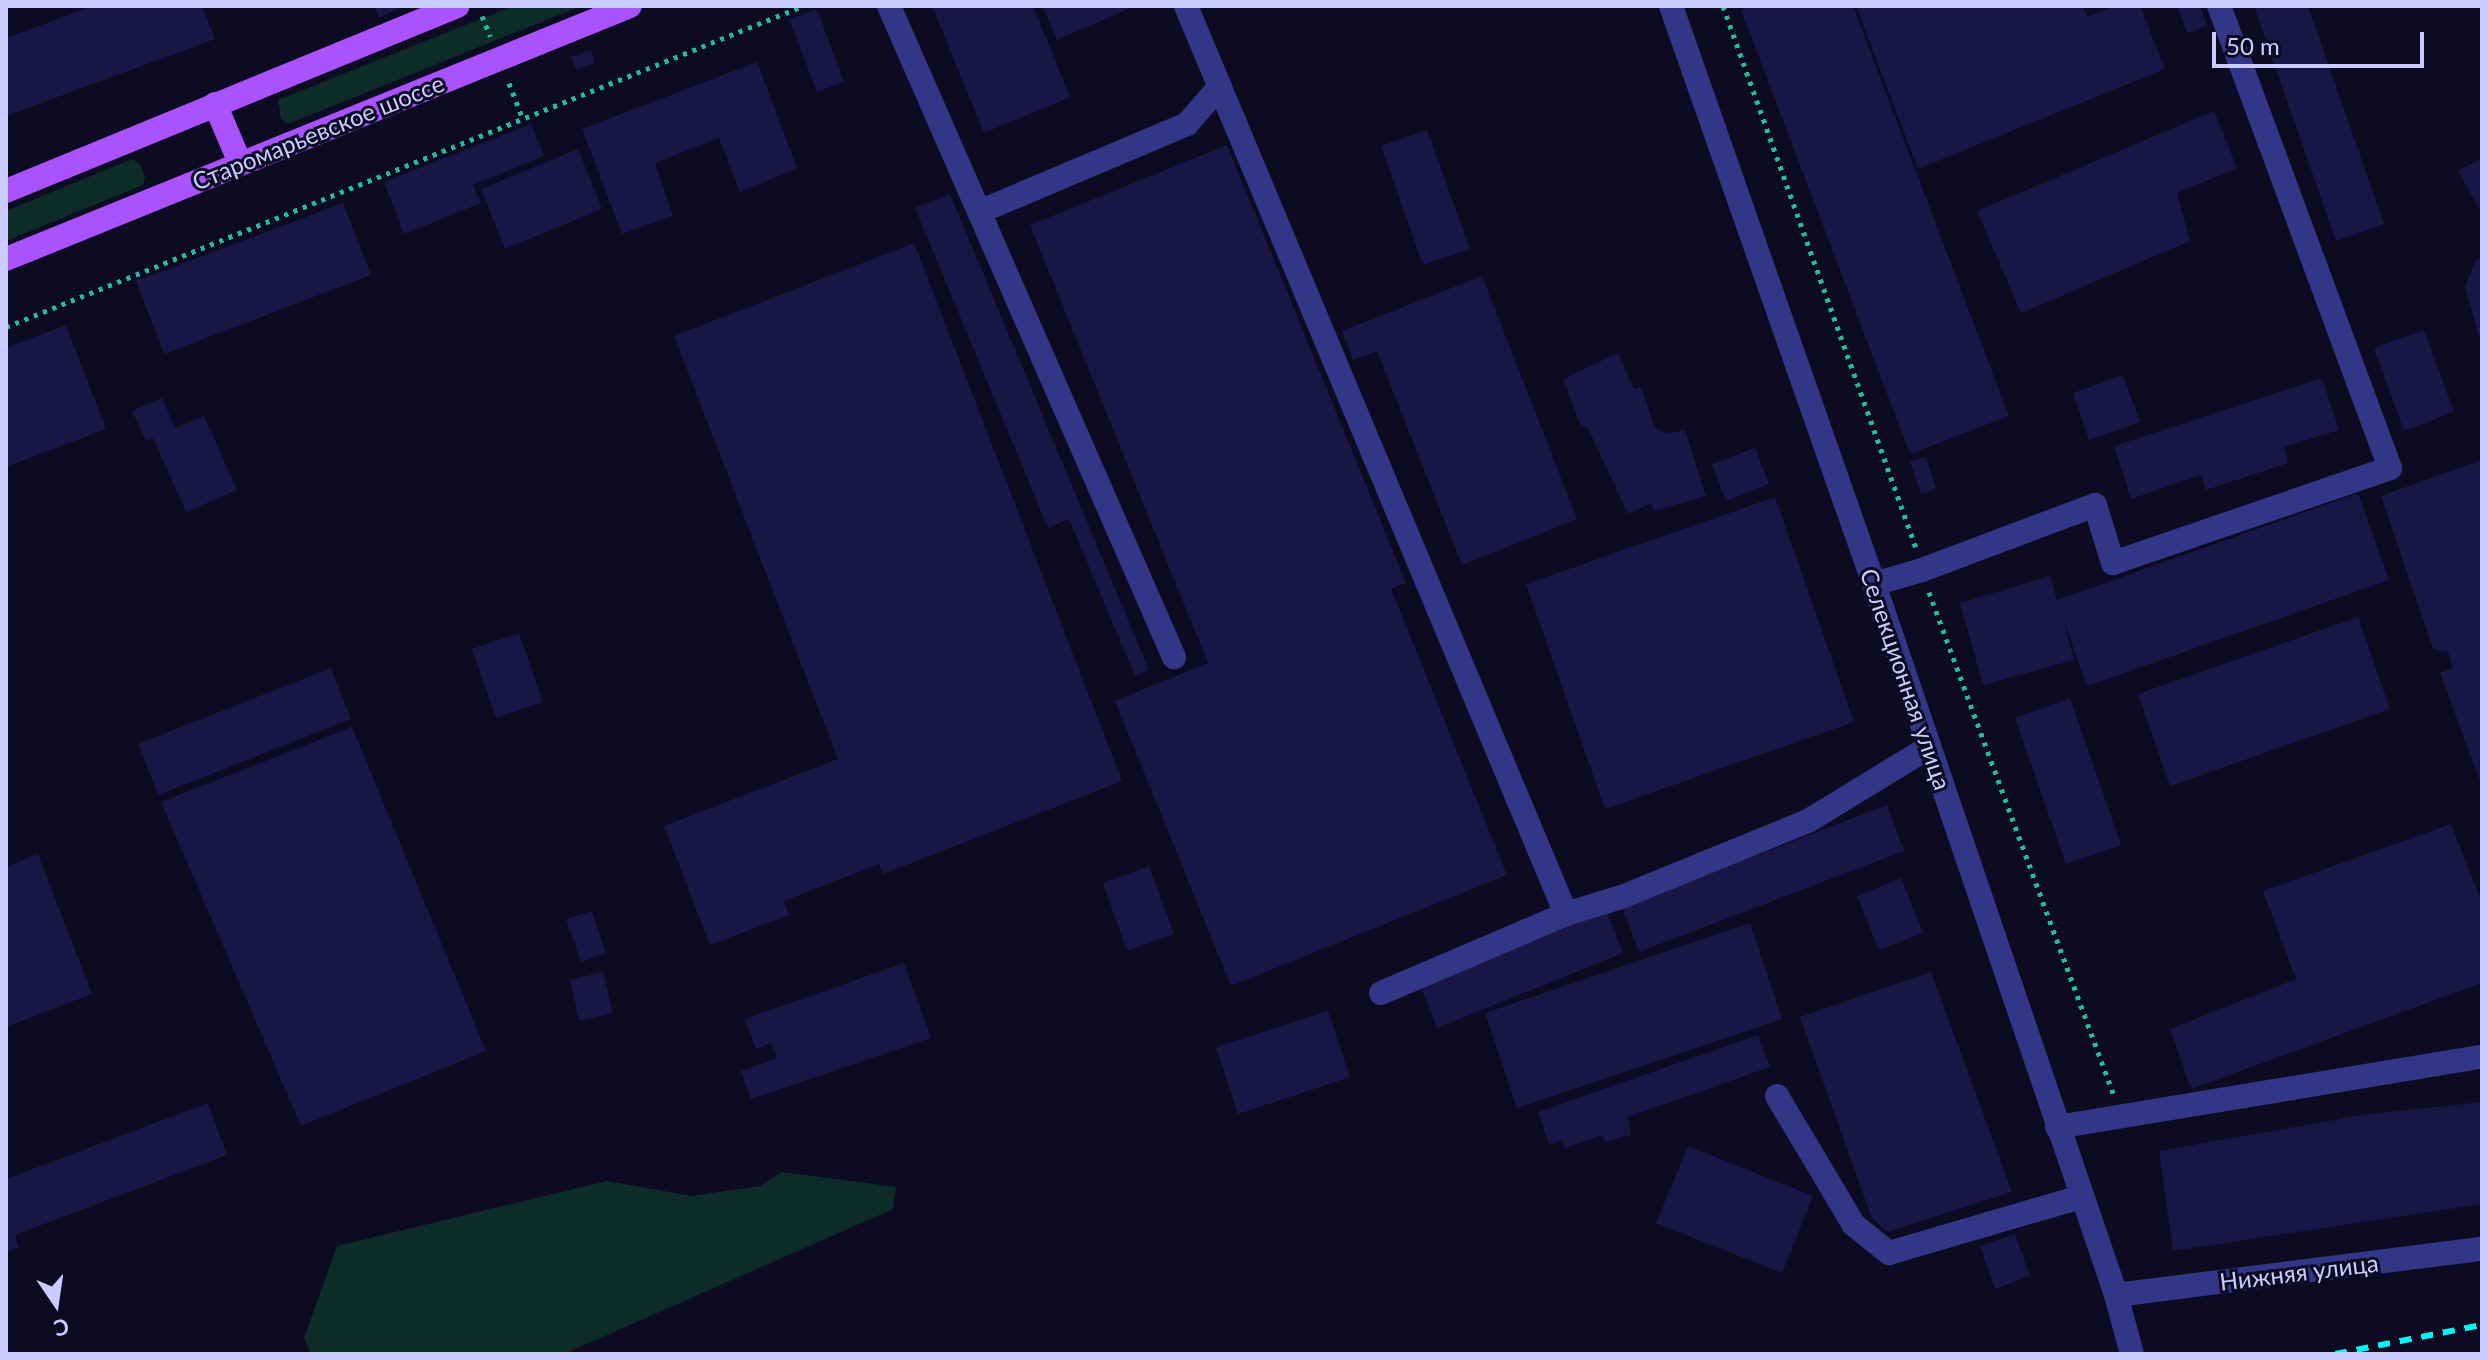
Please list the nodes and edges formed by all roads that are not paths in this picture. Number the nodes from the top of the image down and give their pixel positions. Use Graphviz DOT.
graph roads {
  1 [pos="458,6"];
  2 [pos="630,6"];
  3 [pos="889,6"];
  4 [pos="1186,6"];
  5 [pos="1671,6"];
  6 [pos="2219,6"];
  7 [pos="1220,86"];
  8 [pos="215,104"];
  9 [pos="240,163"];
  10 [pos="6,191"];
  11 [pos="979,212"];
  12 [pos="6,259"];
  13 [pos="1874,584"];
  14 [pos="1174,657"];
  15 [pos="1929,747"];
  16 [pos="1566,914"];
  17 [pos="1381,993"];
  18 [pos="2478,1057"];
  19 [pos="1777,1096"];
  20 [pos="2057,1127"];
  21 [pos="2081,1197"];
  22 [pos="2482,1249"];
  23 [pos="2116,1295"];
  24 [pos="2132,1354"];
  1 -- 8 [label="main road"];
  2 -- 9 [label="main road, Старомарьевское шоссе"];
  3 -- 11 [label="street"];
  4 -- 7 [label="street"];
  5 -- 13 [label="street, Селекционная улица"];
  6 -- 13 [label="street"];
  7 -- 11 [label="street"];
  7 -- 16 [label="street"];
  8 -- 9 [label="main road"];
  8 -- 10 [label="main road"];
  9 -- 12 [label="main road, Старомарьевское шоссе"];
  11 -- 14 [label="street"];
  13 -- 15 [label="street, Селекционная улица"];
  15 -- 16 [label="street"];
  15 -- 20 [label="street, Селекционная улица"];
  16 -- 17 [label="street"];
  18 -- 20 [label="street"];
  19 -- 21 [label="street"];
  20 -- 21 [label="street, Селекционная улица"];
  21 -- 23 [label="street, Селекционная улица"];
  22 -- 23 [label="street, Нижняя улица"];
  23 -- 24 [label="street, Селекционная улица"];
}
